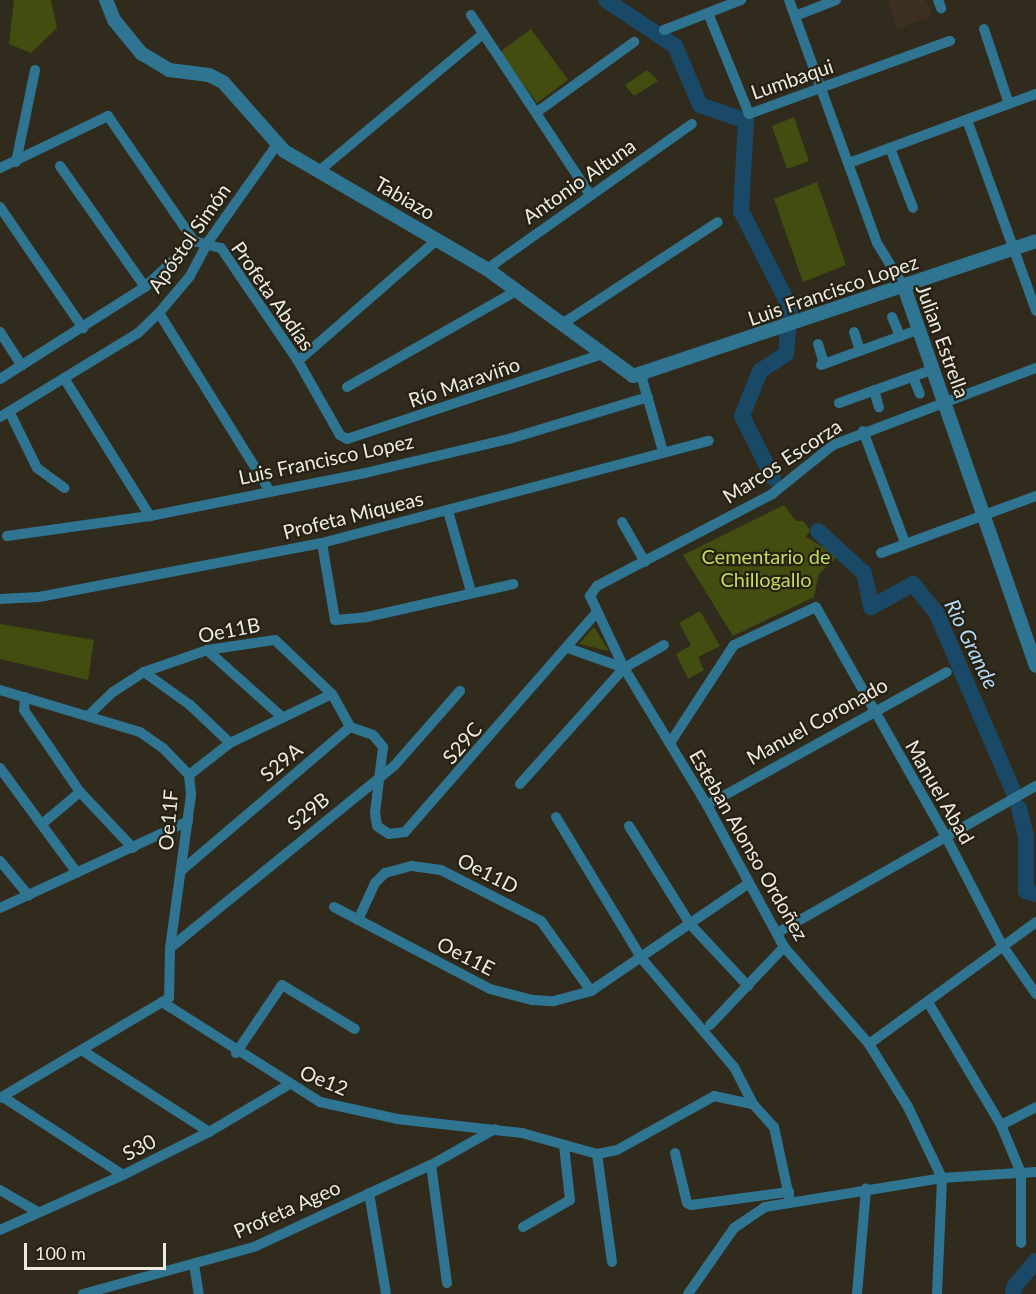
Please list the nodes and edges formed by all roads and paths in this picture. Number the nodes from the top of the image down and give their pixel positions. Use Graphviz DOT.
graph roads {
  1 [pos="106,0"];
  2 [pos="741,0"];
  3 [pos="789,0"];
  4 [pos="836,0"];
  5 [pos="708,13"];
  6 [pos="471,15"];
  7 [pos="795,16"];
  8 [pos="984,29"];
  9 [pos="664,30"];
  10 [pos="483,34"];
  11 [pos="634,42"];
  12 [pos="950,42"];
  13 [pos="35,70"];
  14 [pos="820,89"];
  15 [pos="1036,94"];
  16 [pos="1009,104"];
  17 [pos="537,112"];
  18 [pos="967,120"];
  19 [pos="692,124"];
  20 [pos="276,146"];
  21 [pos="890,148"];
  22 [pos="16,162"];
  23 [pos="849,163"];
  24 [pos="60,166"];
  25 [pos="0,168"];
  26 [pos="319,171"];
  27 [pos="590,195"];
  28 [pos="0,207"];
  29 [pos="913,208"];
  30 [pos="718,222"];
  31 [pos="438,239"];
  32 [pos="194,240"];
  33 [pos="1036,241"];
  34 [pos="208,242"];
  35 [pos="1012,249"];
  36 [pos="487,269"];
  37 [pos="145,287"];
  38 [pos="904,287"];
  39 [pos="518,290"];
  40 [pos="1036,311"];
  41 [pos="159,313"];
  42 [pos="892,317"];
  43 [pos="562,324"];
  44 [pos="82,328"];
  45 [pos="920,329"];
  46 [pos="0,332"];
  47 [pos="854,332"];
  48 [pos="900,336"];
  49 [pos="818,344"];
  50 [pos="860,351"];
  51 [pos="600,355"];
  52 [pos="298,361"];
  53 [pos="22,366"];
  54 [pos="1036,368"];
  55 [pos="934,369"];
  56 [pos="641,375"];
  57 [pos="913,377"];
  58 [pos="64,378"];
  59 [pos="0,379"];
  60 [pos="347,387"];
  61 [pos="874,390"];
  62 [pos="920,394"];
  63 [pos="648,397"];
  64 [pos="839,403"];
  65 [pos="944,403"];
  66 [pos="879,407"];
  67 [pos="5,415"];
  68 [pos="863,431"];
  69 [pos="340,435"];
  70 [pos="709,441"];
  71 [pos="663,451"];
  72 [pos="65,488"];
  73 [pos="270,491"];
  74 [pos="1036,496"];
  75 [pos="448,511"];
  76 [pos="982,515"];
  77 [pos="150,516"];
  78 [pos="622,522"];
  79 [pos="7,536"];
  80 [pos="322,543"];
  81 [pos="905,543"];
  82 [pos="881,553"];
  83 [pos="645,562"];
  84 [pos="513,584"];
  85 [pos="471,592"];
  86 [pos="591,593"];
  87 [pos="0,600"];
  88 [pos="596,613"];
  89 [pos="1030,628"];
  90 [pos="664,645"];
  91 [pos="568,648"];
  92 [pos="207,650"];
  93 [pos="1036,666"];
  94 [pos="624,668"];
  95 [pos="144,672"];
  96 [pos="947,672"];
  97 [pos="0,690"];
  98 [pos="459,691"];
  99 [pos="332,694"];
  100 [pos="25,697"];
  101 [pos="874,712"];
  102 [pos="90,714"];
  103 [pos="282,717"];
  104 [pos="350,727"];
  105 [pos="230,743"];
  106 [pos="670,743"];
  107 [pos="0,768"];
  108 [pos="189,775"];
  109 [pos="380,777"];
  110 [pos="520,784"];
  111 [pos="1036,786"];
  112 [pos="80,792"];
  113 [pos="707,805"];
  114 [pos="556,817"];
  115 [pos="188,821"];
  116 [pos="42,824"];
  117 [pos="629,826"];
  118 [pos="947,839"];
  119 [pos="133,848"];
  120 [pos="0,861"];
  121 [pos="182,870"];
  122 [pos="77,873"];
  123 [pos="748,884"];
  124 [pos="28,896"];
  125 [pos="333,907"];
  126 [pos="0,908"];
  127 [pos="358,920"];
  128 [pos="1036,922"];
  129 [pos="690,924"];
  130 [pos="777,933"];
  131 [pos="1002,945"];
  132 [pos="784,947"];
  133 [pos="170,948"];
  134 [pos="642,959"];
  135 [pos="748,986"];
  136 [pos="591,991"];
  137 [pos="1036,994"];
  138 [pos="162,1002"];
  139 [pos="927,1002"];
  140 [pos="711,1025"];
  141 [pos="355,1029"];
  142 [pos="869,1044"];
  143 [pos="83,1051"];
  144 [pos="236,1053"];
  145 [pos="288,1085"];
  146 [pos="2,1097"];
  147 [pos="753,1104"];
  148 [pos="1036,1107"];
  149 [pos="1001,1125"];
  150 [pos="495,1130"];
  151 [pos="209,1132"];
  152 [pos="564,1146"];
  153 [pos="675,1152"];
  154 [pos="597,1154"];
  155 [pos="431,1165"];
  156 [pos="1036,1172"];
  157 [pos="1021,1173"];
  158 [pos="123,1175"];
  159 [pos="942,1178"];
  160 [pos="866,1188"];
  161 [pos="0,1190"];
  162 [pos="369,1192"];
  163 [pos="790,1197"];
  164 [pos="36,1211"];
  165 [pos="523,1227"];
  166 [pos="0,1230"];
  167 [pos="1021,1243"];
  168 [pos="612,1262"];
  169 [pos="194,1264"];
  170 [pos="447,1283"];
  171 [pos="386,1293"];
  172 [pos="82,1294"];
  173 [pos="200,1294"];
  174 [pos="688,1294"];
  175 [pos="857,1294"];
  176 [pos="937,1294"];
  1 -- 20 [label="street, Tabiazo"];
  2 -- 5 [label="street"];
  3 -- 7 [label="street, Julian Estrella"];
  4 -- 7 [label="street"];
  5 -- 9 [label="street"];
  5 -- 14 [label="street, Lumbaqui"];
  6 -- 10 [label="street"];
  7 -- 14 [label="street, Julian Estrella"];
  8 -- 16 [label="street"];
  10 -- 17 [label="street"];
  10 -- 26 [label="street"];
  11 -- 17 [label="street"];
  12 -- 14 [label="street, Lumbaqui"];
  13 -- 22 [label="street"];
  14 -- 23 [label="street, Julian Estrella"];
  15 -- 16 [label="street"];
  16 -- 18 [label="street"];
  17 -- 27 [label="street"];
  18 -- 21 [label="street"];
  18 -- 35 [label="street"];
  19 -- 27 [label="street, Antonio Altuna"];
  20 -- 26 [label="street, Tabiazo"];
  20 -- 34 [label="street, Apóstol Simón"];
  21 -- 23 [label="street"];
  21 -- 29 [label="street"];
  22 -- 25 [label="street"];
  22 -- 32 [label="street"];
  23 -- 38 [label="street, Julian Estrella"];
  24 -- 37 [label="street"];
  26 -- 31 [label="street, Tabiazo"];
  27 -- 36 [label="street, Antonio Altuna"];
  28 -- 44 [label="street"];
  30 -- 43 [label="street"];
  31 -- 36 [label="street, Tabiazo"];
  31 -- 52 [label="street"];
  32 -- 34 [label="street, Profeta Abdías"];
  32 -- 37 [label="street"];
  33 -- 35 [label="street, Luis Francisco Lopez"];
  34 -- 41 [label="street, Apóstol Simón"];
  34 -- 52 [label="street, Profeta Abdías"];
  35 -- 38 [label="street, Luis Francisco Lopez"];
  35 -- 40 [label="street"];
  36 -- 39 [label="street, Tabiazo"];
  37 -- 44 [label="street"];
  38 -- 45 [label="street, Julian Estrella"];
  38 -- 56 [label="street, Luis Francisco Lopez"];
  39 -- 43 [label="street, Tabiazo"];
  39 -- 60 [label="street"];
  41 -- 58 [label="street, Apóstol Simón"];
  41 -- 73 [label="street"];
  42 -- 48 [label="street"];
  43 -- 51 [label="street, Tabiazo"];
  44 -- 53 [label="street"];
  45 -- 48 [label="street"];
  45 -- 55 [label="street, Julian Estrella"];
  46 -- 53 [label="street"];
  47 -- 50 [label="street"];
  48 -- 50 [label="street"];
  49 -- 50 [label="street"];
  51 -- 56 [label="street, Tabiazo"];
  51 -- 69 [label="street, Río Maraviño"];
  52 -- 69 [label="street, Profeta Abdías"];
  53 -- 59 [label="street"];
  54 -- 65 [label="street, Marcos Escorza"];
  55 -- 57 [label="street"];
  55 -- 65 [label="street, Julian Estrella"];
  56 -- 63 [label="street"];
  57 -- 61 [label="street"];
  57 -- 62 [label="street"];
  58 -- 67 [label="street, Apóstol Simón"];
  58 -- 77 [label="street"];
  61 -- 64 [label="street"];
  61 -- 66 [label="street"];
  63 -- 71 [label="street"];
  63 -- 73 [label="street, Luis Francisco Lopez"];
  65 -- 68 [label="street, Marcos Escorza"];
  65 -- 76 [label="street, Julian Estrella"];
  67 -- 72 [label="street"];
  68 -- 81 [label="street"];
  68 -- 83 [label="street, Marcos Escorza"];
  70 -- 71 [label="street, Profeta Miqueas"];
  71 -- 75 [label="street, Profeta Miqueas"];
  73 -- 77 [label="street, Luis Francisco Lopez"];
  74 -- 76 [label="street"];
  75 -- 80 [label="street, Profeta Miqueas"];
  75 -- 85 [label="street"];
  76 -- 81 [label="street"];
  76 -- 89 [label="street, Julian Estrella"];
  77 -- 79 [label="street, Luis Francisco Lopez"];
  78 -- 83 [label="street"];
  80 -- 85 [label="street"];
  80 -- 87 [label="street, Profeta Miqueas"];
  81 -- 82 [label="street"];
  83 -- 86 [label="street, Marcos Escorza"];
  84 -- 85 [label="street"];
  86 -- 88 [label="street, Esteban Alonso Ordoñez"];
  88 -- 91 [label="street, S29C"];
  88 -- 94 [label="street, Esteban Alonso Ordoñez"];
  89 -- 93 [label="street, Julian Estrella"];
  90 -- 94 [label="street"];
  91 -- 94 [label="street"];
  91 -- 109 [label="street, S29C"];
  92 -- 95 [label="street, Oe11B"];
  92 -- 99 [label="street, Oe11B"];
  92 -- 103 [label="street"];
  94 -- 106 [label="street, Esteban Alonso Ordoñez"];
  94 -- 110 [label="street"];
  95 -- 102 [label="street, Oe11B"];
  95 -- 105 [label="street"];
  96 -- 101 [label="street, Manuel Coronado"];
  97 -- 100 [label="street, Oe11F"];
  98 -- 109 [label="street, S29B"];
  99 -- 103 [label="street"];
  99 -- 104 [label="street, Oe11B"];
  100 -- 102 [label="street, Oe11F"];
  100 -- 112 [label="street"];
  101 -- 106 [label="street, Manuel Abad"];
  101 -- 113 [label="street, Manuel Coronado"];
  101 -- 118 [label="street, Manuel Abad"];
  102 -- 108 [label="street, Oe11F"];
  103 -- 105 [label="street"];
  104 -- 109 [label="street"];
  104 -- 121 [label="street, S29A"];
  105 -- 108 [label="street"];
  106 -- 113 [label="street, Esteban Alonso Ordoñez"];
  107 -- 116 [label="street"];
  108 -- 115 [label="street, Oe11F"];
  109 -- 133 [label="street, S29B"];
  111 -- 118 [label="street"];
  112 -- 116 [label="street"];
  112 -- 119 [label="street"];
  113 -- 123 [label="street, Esteban Alonso Ordoñez"];
  114 -- 134 [label="street"];
  115 -- 119 [label="street"];
  115 -- 121 [label="street, Oe11F"];
  116 -- 122 [label="street"];
  117 -- 129 [label="street"];
  118 -- 130 [label="street"];
  118 -- 131 [label="street, Manuel Abad"];
  119 -- 122 [label="street"];
  120 -- 124 [label="street"];
  121 -- 133 [label="street, Oe11F"];
  122 -- 124 [label="street"];
  123 -- 129 [label="street, Oe11E"];
  123 -- 130 [label="street, Esteban Alonso Ordoñez"];
  124 -- 126 [label="street"];
  125 -- 127 [label="street, Oe11E"];
  127 -- 136 [label="street, Oe11E"];
  127 -- 136 [label="street, Oe11D"];
  128 -- 131 [label="street"];
  129 -- 134 [label="street, Oe11E"];
  129 -- 135 [label="street"];
  130 -- 132 [label="street, Esteban Alonso Ordoñez"];
  131 -- 137 [label="street, Manuel Abad"];
  131 -- 139 [label="street"];
  132 -- 135 [label="street"];
  132 -- 142 [label="street, Esteban Alonso Ordoñez"];
  133 -- 138 [label="street, Oe11F"];
  134 -- 136 [label="street, Oe11E"];
  134 -- 147 [label="street"];
  135 -- 140 [label="street"];
  138 -- 143 [label="street"];
  138 -- 144 [label="street, Oe12"];
  139 -- 142 [label="street"];
  139 -- 149 [label="street"];
  141 -- 144 [label="street"];
  142 -- 159 [label="street, Esteban Alonso Ordoñez"];
  143 -- 146 [label="street"];
  143 -- 151 [label="street"];
  144 -- 145 [label="street, Oe12"];
  145 -- 150 [label="street, Oe12"];
  145 -- 151 [label="street, S30"];
  146 -- 158 [label="street"];
  147 -- 154 [label="street"];
  147 -- 163 [label="street"];
  148 -- 149 [label="street"];
  149 -- 157 [label="street"];
  150 -- 152 [label="street, Oe12"];
  150 -- 155 [label="street, Profeta Ageo"];
  151 -- 158 [label="street, S30"];
  152 -- 154 [label="street, Oe12"];
  152 -- 165 [label="street"];
  153 -- 163 [label="street"];
  154 -- 168 [label="street"];
  155 -- 162 [label="street, Profeta Ageo"];
  155 -- 170 [label="street"];
  156 -- 157 [label="street"];
  157 -- 159 [label="street"];
  157 -- 167 [label="street"];
  158 -- 164 [label="street, S30"];
  159 -- 160 [label="street"];
  159 -- 176 [label="street, Esteban Alonso Ordoñez"];
  160 -- 163 [label="street"];
  160 -- 175 [label="street"];
  161 -- 164 [label="street"];
  162 -- 169 [label="street, Profeta Ageo"];
  162 -- 171 [label="street"];
  163 -- 174 [label="street"];
  164 -- 166 [label="street, S30"];
  169 -- 172 [label="street, Profeta Ageo"];
  169 -- 173 [label="street"];
}
